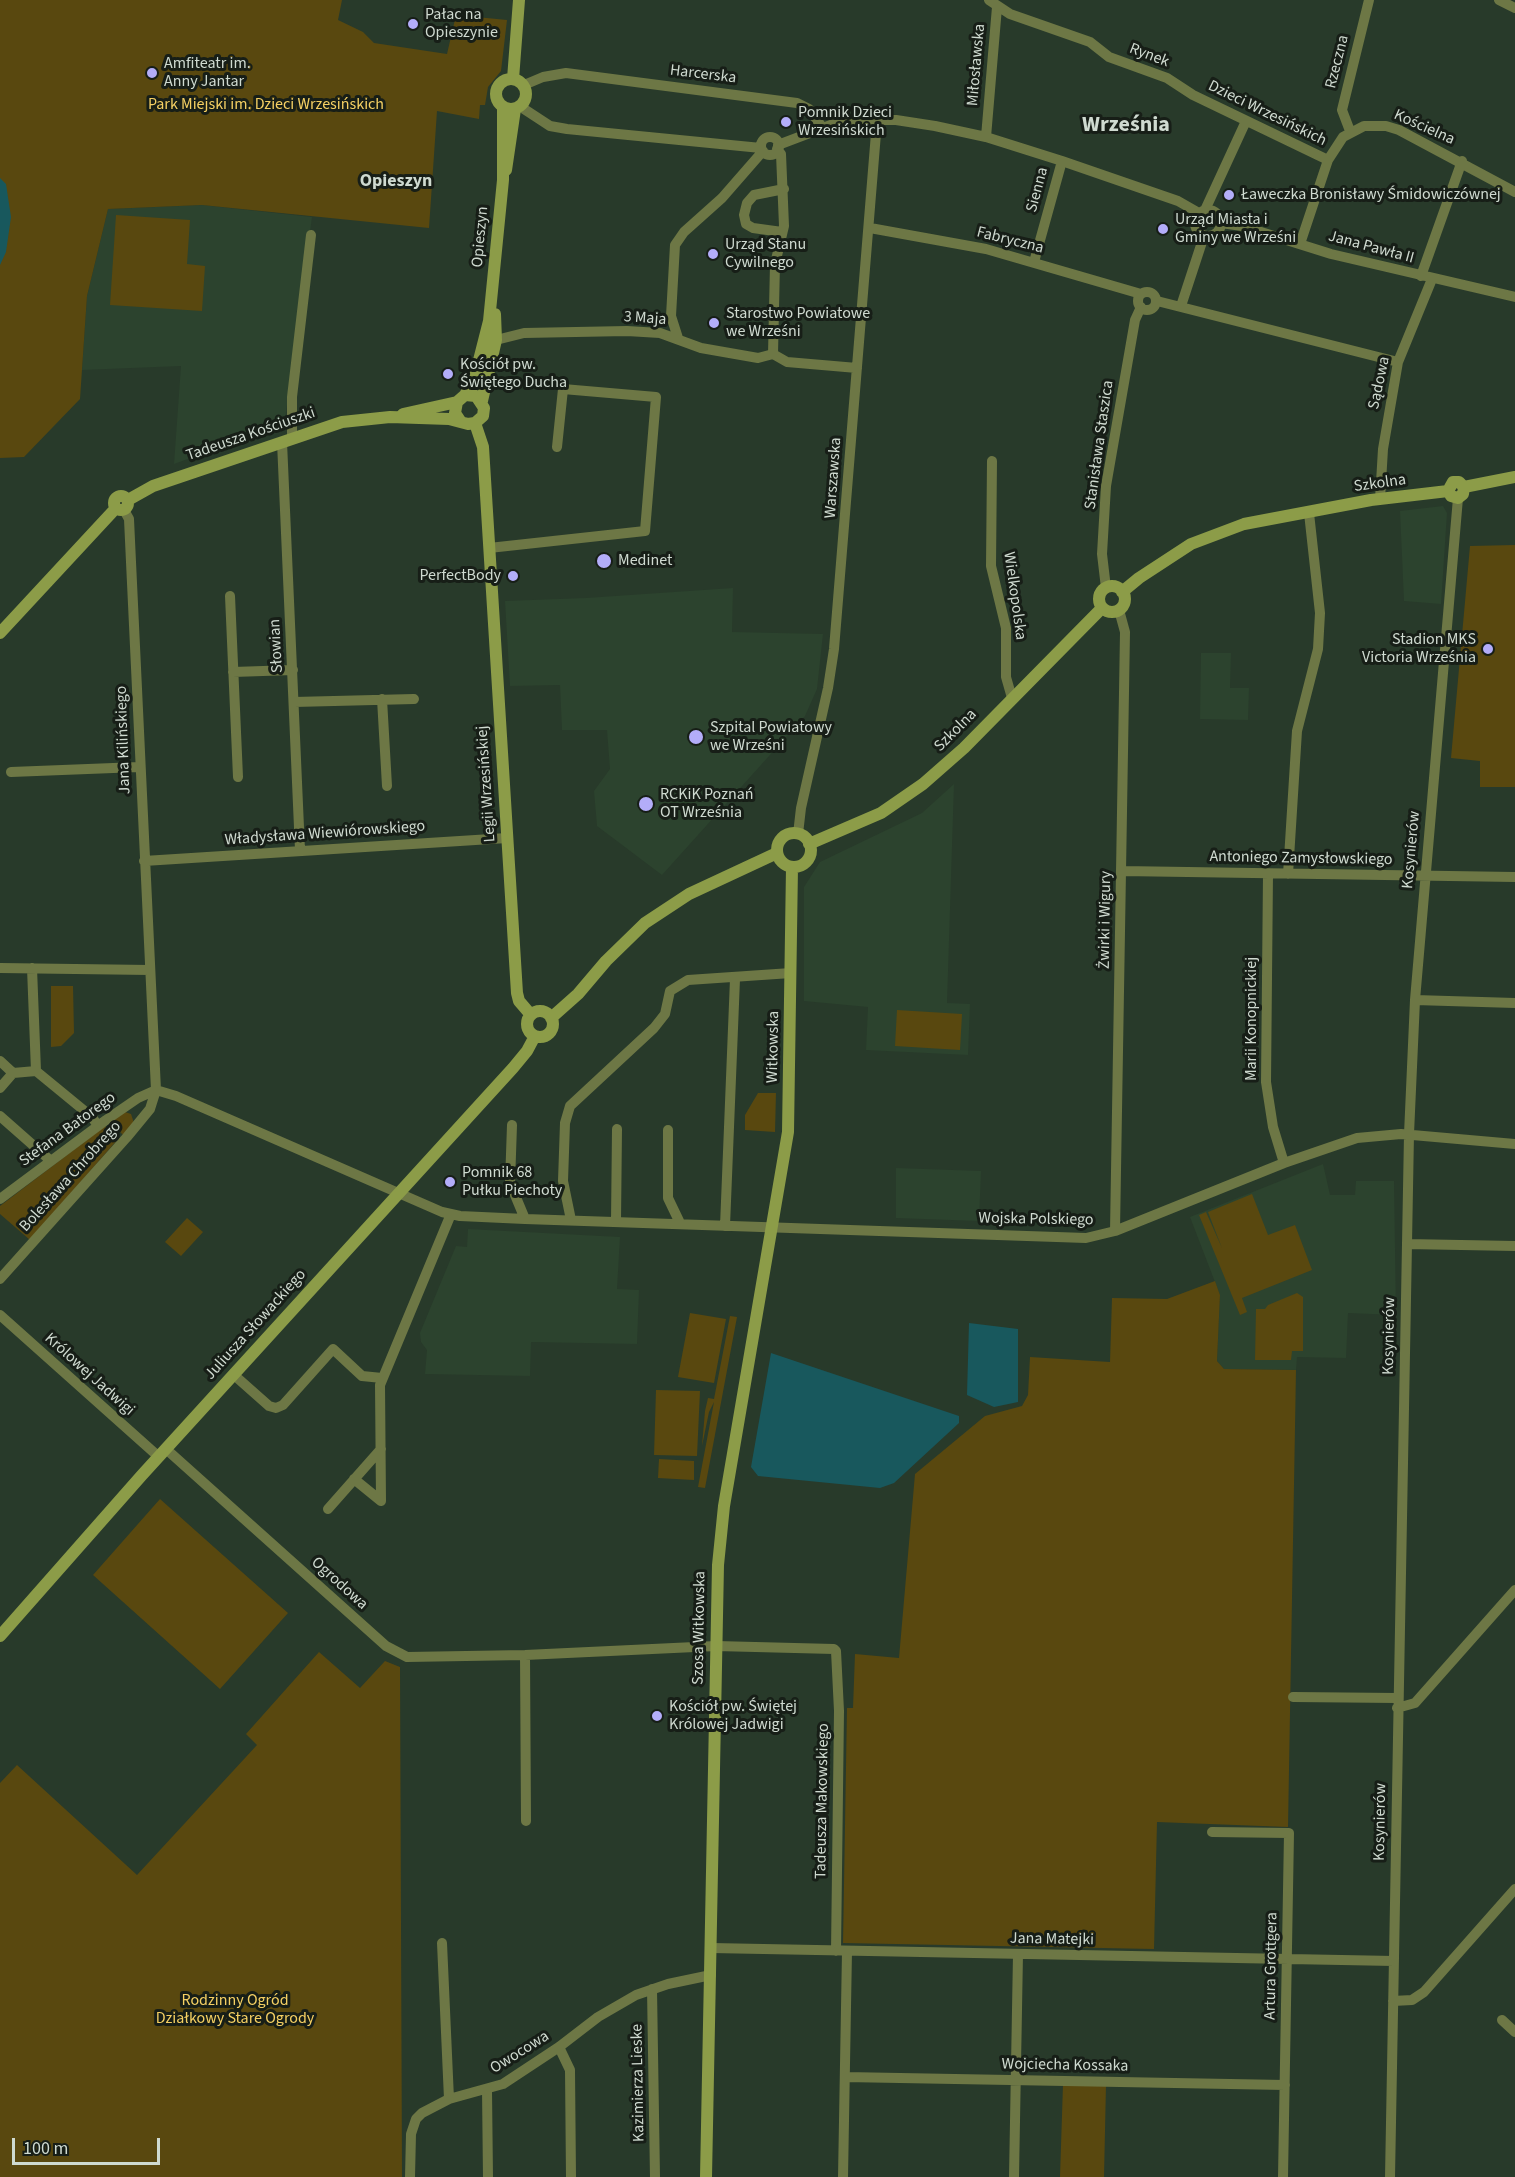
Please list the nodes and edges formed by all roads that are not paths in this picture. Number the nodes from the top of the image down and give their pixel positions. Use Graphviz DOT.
graph roads {
  1 [pos="519,0"];
  2 [pos="1369,0"];
  3 [pos="1499,0"];
  4 [pos="993,4"];
  5 [pos="1515,8"];
  6 [pos="519,82"];
  7 [pos="1193,95"];
  8 [pos="513,108"];
  9 [pos="877,121"];
  10 [pos="1246,121"];
  11 [pos="822,127"];
  12 [pos="1350,131"];
  13 [pos="986,137"];
  14 [pos="778,147"];
  15 [pos="762,150"];
  16 [pos="1328,160"];
  17 [pos="1062,161"];
  18 [pos="1462,161"];
  19 [pos="783,189"];
  20 [pos="1515,192"];
  21 [pos="1202,212"];
  22 [pos="1221,223"];
  23 [pos="870,228"];
  24 [pos="782,232"];
  25 [pos="310,235"];
  26 [pos="1204,236"];
  27 [pos="1300,244"];
  28 [pos="1034,261"];
  29 [pos="1427,278"];
  30 [pos="1141,294"];
  31 [pos="493,297"];
  32 [pos="1515,297"];
  33 [pos="1157,301"];
  34 [pos="1181,306"];
  35 [pos="1141,308"];
  36 [pos="678,338"];
  37 [pos="496,340"];
  38 [pos="774,354"];
  39 [pos="1398,362"];
  40 [pos="857,368"];
  41 [pos="461,399"];
  42 [pos="482,401"];
  43 [pos="390,417"];
  44 [pos="461,422"];
  45 [pos="475,423"];
  46 [pos="287,440"];
  47 [pos="557,447"];
  48 [pos="992,461"];
  49 [pos="1515,477"];
  50 [pos="1456,492"];
  51 [pos="1380,499"];
  52 [pos="123,506"];
  53 [pos="1309,513"];
  54 [pos="489,548"];
  55 [pos="1106,588"];
  56 [pos="1122,592"];
  57 [pos="230,596"];
  58 [pos="1102,608"];
  59 [pos="1119,610"];
  60 [pos="0,633"];
  61 [pos="293,670"];
  62 [pos="233,672"];
  63 [pos="1012,698"];
  64 [pos="382,699"];
  65 [pos="414,699"];
  66 [pos="294,702"];
  67 [pos="139,767"];
  68 [pos="11,772"];
  69 [pos="238,777"];
  70 [pos="387,786"];
  71 [pos="798,834"];
  72 [pos="507,838"];
  73 [pos="809,844"];
  74 [pos="300,850"];
  75 [pos="777,853"];
  76 [pos="144,861"];
  77 [pos="792,867"];
  78 [pos="1122,871"];
  79 [pos="1268,874"];
  80 [pos="1288,874"];
  81 [pos="1425,875"];
  82 [pos="1515,877"];
  83 [pos="0,968"];
  84 [pos="32,968"];
  85 [pos="150,970"];
  86 [pos="791,973"];
  87 [pos="735,979"];
  88 [pos="1415,1000"];
  89 [pos="1515,1003"];
  90 [pos="531,1015"];
  91 [pos="551,1018"];
  92 [pos="536,1035"];
  93 [pos="0,1061"];
  94 [pos="36,1071"];
  95 [pos="13,1073"];
  96 [pos="0,1088"];
  97 [pos="156,1090"];
  98 [pos="0,1116"];
  99 [pos="512,1125"];
  100 [pos="98,1126"];
  101 [pos="617,1129"];
  102 [pos="668,1130"];
  103 [pos="1409,1134"];
  104 [pos="1515,1144"];
  105 [pos="51,1161"];
  106 [pos="1284,1163"];
  107 [pos="399,1194"];
  108 [pos="0,1199"];
  109 [pos="451,1214"];
  110 [pos="525,1219"];
  111 [pos="571,1220"];
  112 [pos="615,1221"];
  113 [pos="680,1223"];
  114 [pos="725,1226"];
  115 [pos="772,1227"];
  116 [pos="1115,1231"];
  117 [pos="1407,1244"];
  118 [pos="1515,1246"];
  119 [pos="0,1279"];
  120 [pos="0,1315"];
  121 [pos="234,1375"];
  122 [pos="382,1378"];
  123 [pos="381,1449"];
  124 [pos="162,1453"];
  125 [pos="354,1479"];
  126 [pos="328,1509"];
  127 [pos="1515,1591"];
  128 [pos="0,1636"];
  129 [pos="716,1646"];
  130 [pos="836,1651"];
  131 [pos="525,1655"];
  132 [pos="1293,1697"];
  133 [pos="1397,1703"];
  134 [pos="526,1821"];
  135 [pos="1212,1832"];
  136 [pos="1515,1889"];
  137 [pos="442,1943"];
  138 [pos="711,1948"];
  139 [pos="842,1951"];
  140 [pos="1018,1954"];
  141 [pos="1287,1959"];
  142 [pos="1394,1961"];
  143 [pos="711,1975"];
  144 [pos="652,1989"];
  145 [pos="1393,2001"];
  146 [pos="1502,2020"];
  147 [pos="1515,2032"];
  148 [pos="559,2047"];
  149 [pos="845,2077"];
  150 [pos="1015,2080"];
  151 [pos="1285,2085"];
  152 [pos="487,2090"];
  153 [pos="449,2099"];
  154 [pos="410,2177"];
  155 [pos="488,2177"];
  156 [pos="571,2177"];
  157 [pos="655,2177"];
  158 [pos="706,2177"];
  159 [pos="843,2177"];
  160 [pos="1014,2177"];
  161 [pos="1283,2177"];
  162 [pos="1389,2177"];
  1 -- 6 [label="street"];
  2 -- 12 [label="street, Rzeczna"];
  3 -- 5 [label="street"];
  4 -- 7 [label="street, Rynek"];
  4 -- 13 [label="street, Miłosławska"];
  6 -- 8 [label="street"];
  6 -- 8 [label="street"];
  6 -- 11 [label="street, Harcerska"];
  7 -- 10 [label="street, Dzieci Wrzesińskich"];
  8 -- 15 [label="street"];
  8 -- 31 [label="street, Opieszyn"];
  9 -- 11 [label="street"];
  9 -- 13 [label="street"];
  9 -- 23 [label="street, Warszawska"];
  10 -- 16 [label="street, Dzieci Wrzesińskich"];
  10 -- 21 [label="street"];
  11 -- 14 [label="street"];
  12 -- 16 [label="street"];
  12 -- 18 [label="street, Kościelna"];
  13 -- 17 [label="street"];
  14 -- 15 [label="street"];
  14 -- 19 [label="street"];
  15 -- 36 [label="street"];
  16 -- 27 [label="street"];
  17 -- 21 [label="street"];
  17 -- 28 [label="street, Sienna"];
  18 -- 20 [label="street, Kościelna"];
  18 -- 29 [label="street, Sądowa"];
  19 -- 24 [label="street"];
  19 -- 24 [label="street"];
  21 -- 22 [label="street"];
  21 -- 26 [label="street"];
  22 -- 26 [label="street"];
  22 -- 27 [label="street, Jana Pawła II"];
  23 -- 28 [label="street, Fabryczna"];
  23 -- 40 [label="street, Warszawska"];
  24 -- 38 [label="street"];
  25 -- 46 [label="street, Słowian"];
  26 -- 34 [label="street"];
  27 -- 29 [label="street, Jana Pawła II"];
  28 -- 30 [label="street, Fabryczna"];
  29 -- 32 [label="street, Jana Pawła II"];
  29 -- 39 [label="street, Sądowa"];
  30 -- 33 [label="street"];
  30 -- 35 [label="street"];
  31 -- 37 [label="street, Opieszyn"];
  31 -- 41 [label="street, Opieszyn"];
  33 -- 34 [label="street"];
  33 -- 35 [label="street"];
  34 -- 39 [label="street"];
  35 -- 55 [label="street, Stanisława Staszica"];
  36 -- 37 [label="street, 3 Maja"];
  36 -- 38 [label="street, 3 Maja"];
  37 -- 42 [label="street, Opieszyn"];
  38 -- 40 [label="street, 3 Maja"];
  39 -- 51 [label="street, Sądowa"];
  40 -- 71 [label="street, Warszawska"];
  41 -- 42 [label="street"];
  41 -- 43 [label="street, Tadeusza Kościuszki"];
  41 -- 44 [label="street"];
  42 -- 45 [label="street"];
  43 -- 44 [label="street, Tadeusza Kościuszki"];
  43 -- 46 [label="street, Tadeusza Kościuszki"];
  44 -- 45 [label="street"];
  45 -- 54 [label="street, Legii Wrzesińskiej"];
  46 -- 52 [label="street, Tadeusza Kościuszki"];
  46 -- 61 [label="street, Słowian"];
  47 -- 54 [label="street"];
  48 -- 63 [label="street, Wielkopolska"];
  49 -- 50 [label="street, Szkolna"];
  50 -- 51 [label="street, Szkolna"];
  50 -- 81 [label="street, Kosynierów"];
  51 -- 53 [label="street, Szkolna"];
  52 -- 60 [label="street, Tadeusza Kościuszki"];
  52 -- 67 [label="street, Jana Kilińskiego"];
  53 -- 56 [label="street, Szkolna"];
  53 -- 80 [label="street"];
  54 -- 72 [label="street, Legii Wrzesińskiej"];
  55 -- 56 [label="street"];
  55 -- 58 [label="street"];
  56 -- 59 [label="street"];
  57 -- 62 [label="street"];
  58 -- 59 [label="street"];
  58 -- 63 [label="street, Szkolna"];
  59 -- 78 [label="street, Żwirki i Wigury"];
  61 -- 62 [label="street"];
  61 -- 66 [label="street, Słowian"];
  62 -- 69 [label="street"];
  63 -- 73 [label="street, Szkolna"];
  64 -- 65 [label="street"];
  64 -- 66 [label="street"];
  64 -- 70 [label="street"];
  66 -- 74 [label="street, Słowian"];
  67 -- 68 [label="street"];
  67 -- 76 [label="street, Jana Kilińskiego"];
  71 -- 73 [label="street"];
  71 -- 75 [label="street"];
  72 -- 74 [label="street, Władysława Wiewiórowskiego"];
  72 -- 90 [label="street, Legii Wrzesińskiej"];
  73 -- 77 [label="street"];
  74 -- 76 [label="street, Władysława Wiewiórowskiego"];
  75 -- 77 [label="street"];
  75 -- 91 [label="street"];
  76 -- 85 [label="street, Jana Kilińskiego"];
  77 -- 86 [label="street, Witkowska"];
  78 -- 79 [label="street, Antoniego Zamysłowskiego"];
  78 -- 116 [label="street, Żwirki i Wigury"];
  79 -- 80 [label="street, Antoniego Zamysłowskiego"];
  79 -- 106 [label="street, Marii Konopnickiej"];
  80 -- 81 [label="street, Antoniego Zamysłowskiego"];
  81 -- 82 [label="street, Antoniego Zamysłowskiego"];
  81 -- 88 [label="street, Kosynierów"];
  83 -- 84 [label="street"];
  84 -- 85 [label="street"];
  84 -- 94 [label="street"];
  85 -- 97 [label="street, Jana Kilińskiego"];
  86 -- 87 [label="street"];
  86 -- 115 [label="street, Witkowska"];
  87 -- 111 [label="street"];
  87 -- 114 [label="street"];
  88 -- 89 [label="street"];
  88 -- 103 [label="street, Kosynierów"];
  90 -- 91 [label="street"];
  90 -- 92 [label="street"];
  91 -- 92 [label="street"];
  92 -- 107 [label="street, Juliusza Słowackiego"];
  93 -- 95 [label="street"];
  94 -- 95 [label="street"];
  94 -- 100 [label="street"];
  95 -- 96 [label="street"];
  97 -- 100 [label="street, Stefana Batorego"];
  97 -- 107 [label="street, Wojska Polskiego"];
  97 -- 119 [label="street, Bolesława Chrobrego"];
  98 -- 105 [label="street"];
  99 -- 110 [label="street"];
  100 -- 105 [label="street, Stefana Batorego"];
  101 -- 112 [label="street"];
  102 -- 113 [label="street"];
  103 -- 104 [label="street, Wojska Polskiego"];
  103 -- 106 [label="street, Wojska Polskiego"];
  103 -- 117 [label="street, Kosynierów"];
  105 -- 108 [label="street, Stefana Batorego"];
  106 -- 116 [label="street, Wojska Polskiego"];
  107 -- 109 [label="street, Wojska Polskiego"];
  107 -- 121 [label="street, Juliusza Słowackiego"];
  109 -- 110 [label="street, Wojska Polskiego"];
  109 -- 122 [label="street"];
  110 -- 111 [label="street, Wojska Polskiego"];
  111 -- 112 [label="street, Wojska Polskiego"];
  112 -- 113 [label="street, Wojska Polskiego"];
  113 -- 114 [label="street, Wojska Polskiego"];
  114 -- 115 [label="street, Wojska Polskiego"];
  115 -- 116 [label="street, Wojska Polskiego"];
  115 -- 129 [label="street, Szosa Witkowska"];
  117 -- 118 [label="street"];
  117 -- 133 [label="street, Kosynierów"];
  120 -- 124 [label="street, Królowej Jadwigi"];
  121 -- 122 [label="street"];
  121 -- 124 [label="street, Juliusza Słowackiego"];
  122 -- 123 [label="street"];
  123 -- 125 [label="street"];
  123 -- 125 [label="street"];
  124 -- 128 [label="street, Juliusza Słowackiego"];
  124 -- 131 [label="street, Ogrodowa"];
  125 -- 126 [label="street"];
  127 -- 133 [label="street"];
  129 -- 130 [label="street, Ogrodowa"];
  129 -- 131 [label="street, Ogrodowa"];
  129 -- 138 [label="street, Szosa Witkowska"];
  130 -- 139 [label="street, Tadeusza Makowskiego"];
  131 -- 134 [label="street"];
  132 -- 133 [label="street"];
  133 -- 142 [label="street, Kosynierów"];
  135 -- 141 [label="street, Artura Grottgera"];
  136 -- 145 [label="street"];
  137 -- 153 [label="street"];
  138 -- 139 [label="street, Jana Matejki"];
  138 -- 143 [label="street, Szosa Witkowska"];
  139 -- 140 [label="street, Jana Matejki"];
  139 -- 149 [label="street, Tadeusza Makowskiego"];
  140 -- 141 [label="street, Jana Matejki"];
  140 -- 150 [label="street"];
  141 -- 142 [label="street, Jana Matejki"];
  141 -- 151 [label="street, Artura Grottgera"];
  142 -- 145 [label="street, Kosynierów"];
  143 -- 144 [label="street, Owocowa"];
  143 -- 158 [label="street, Szosa Witkowska"];
  144 -- 148 [label="street, Owocowa"];
  144 -- 157 [label="street, Kazimierza Lieske"];
  145 -- 162 [label="street, Kosynierów"];
  146 -- 147 [label="street"];
  148 -- 152 [label="street, Owocowa"];
  148 -- 156 [label="street"];
  149 -- 150 [label="street, Wojciecha Kossaka"];
  149 -- 159 [label="street, Tadeusza Makowskiego"];
  150 -- 151 [label="street, Wojciecha Kossaka"];
  150 -- 160 [label="street"];
  151 -- 161 [label="street, Artura Grottgera"];
  152 -- 153 [label="street, Owocowa"];
  152 -- 155 [label="street"];
  153 -- 154 [label="street, Owocowa"];
}
